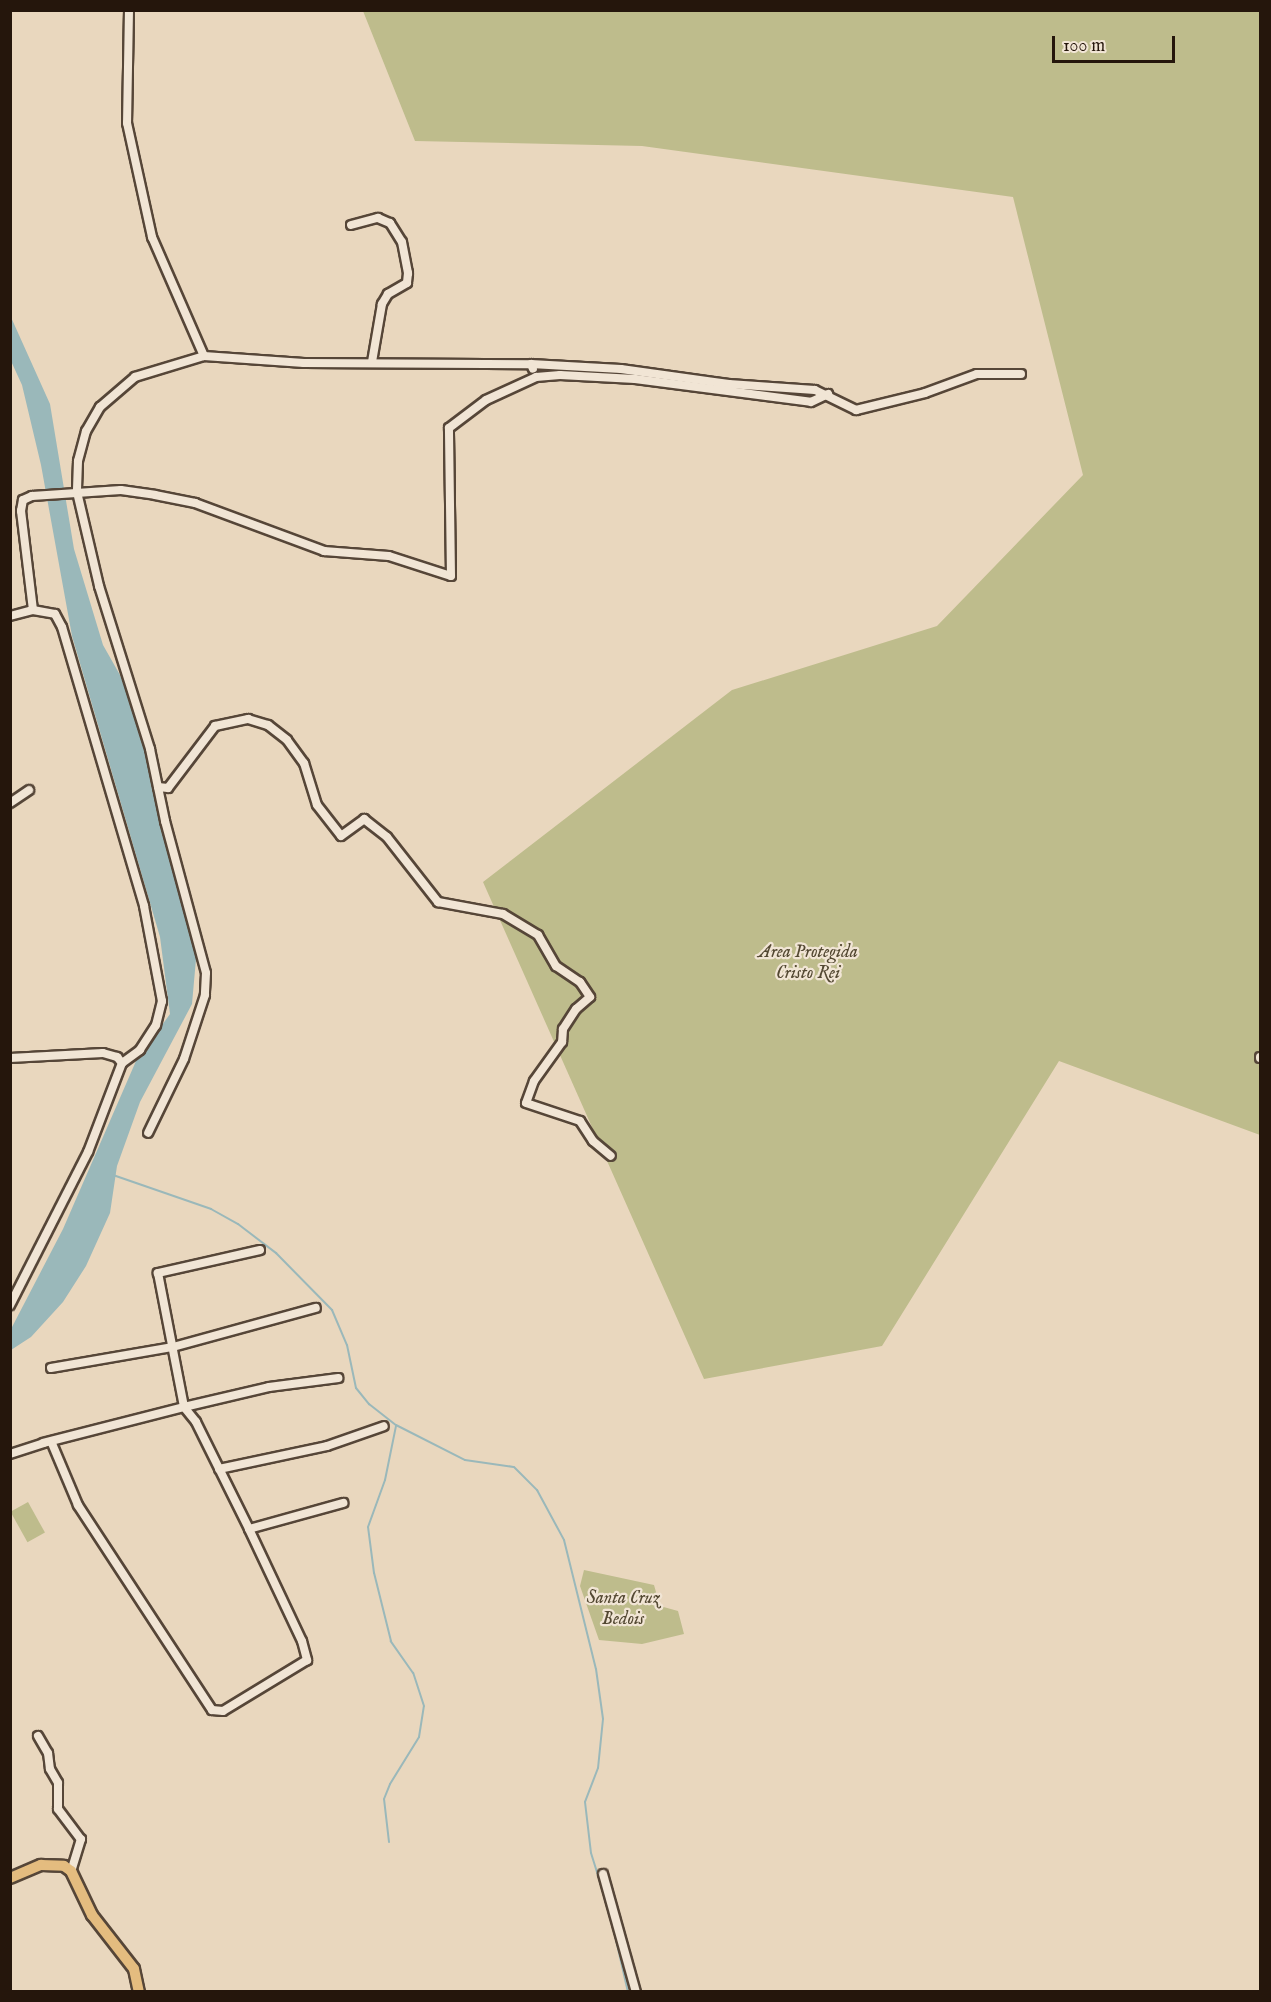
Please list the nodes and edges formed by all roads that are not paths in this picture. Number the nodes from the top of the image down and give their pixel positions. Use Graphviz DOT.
graph roads {
  1 [pos="129,10"];
  2 [pos="351,225"];
  3 [pos="204,356"];
  4 [pos="372,362"];
  5 [pos="531,364"];
  6 [pos="1020,374"];
  7 [pos="536,377"];
  8 [pos="828,394"];
  9 [pos="73,492"];
  10 [pos="33,610"];
  11 [pos="10,616"];
  12 [pos="158,787"];
  13 [pos="29,790"];
  14 [pos="10,803"];
  15 [pos="10,1058"];
  16 [pos="122,1063"];
  17 [pos="148,1133"];
  18 [pos="611,1156"];
  19 [pos="260,1250"];
  20 [pos="10,1305"];
  21 [pos="316,1308"];
  22 [pos="173,1347"];
  23 [pos="51,1368"];
  24 [pos="338,1378"];
  25 [pos="184,1407"];
  26 [pos="384,1426"];
  27 [pos="51,1441"];
  28 [pos="10,1454"];
  29 [pos="219,1469"];
  30 [pos="343,1503"];
  31 [pos="249,1529"];
  32 [pos="38,1736"];
  33 [pos="71,1871"];
  34 [pos="603,1874"];
  35 [pos="10,1878"];
  36 [pos="139,1992"];
  37 [pos="636,1992"];
  1 -- 3 [label="street"];
  2 -- 4 [label="street"];
  3 -- 4 [label="street"];
  3 -- 9 [label="street"];
  4 -- 5 [label="street"];
  5 -- 7 [label="street"];
  5 -- 8 [label="street"];
  6 -- 8 [label="street"];
  7 -- 8 [label="street"];
  7 -- 9 [label="street"];
  9 -- 10 [label="street"];
  9 -- 12 [label="street"];
  10 -- 11 [label="street"];
  10 -- 16 [label="street"];
  12 -- 17 [label="street"];
  12 -- 18 [label="street"];
  13 -- 14 [label="street"];
  15 -- 16 [label="street"];
  16 -- 20 [label="street"];
  19 -- 22 [label="street"];
  21 -- 22 [label="street"];
  22 -- 23 [label="street"];
  22 -- 25 [label="street"];
  24 -- 25 [label="street"];
  25 -- 27 [label="street"];
  25 -- 29 [label="street"];
  26 -- 29 [label="street"];
  27 -- 28 [label="street"];
  27 -- 31 [label="street"];
  29 -- 31 [label="street"];
  30 -- 31 [label="street"];
  32 -- 33 [label="street"];
  33 -- 35 [label="main road"];
  33 -- 36 [label="main road"];
  34 -- 37 [label="street"];
}
